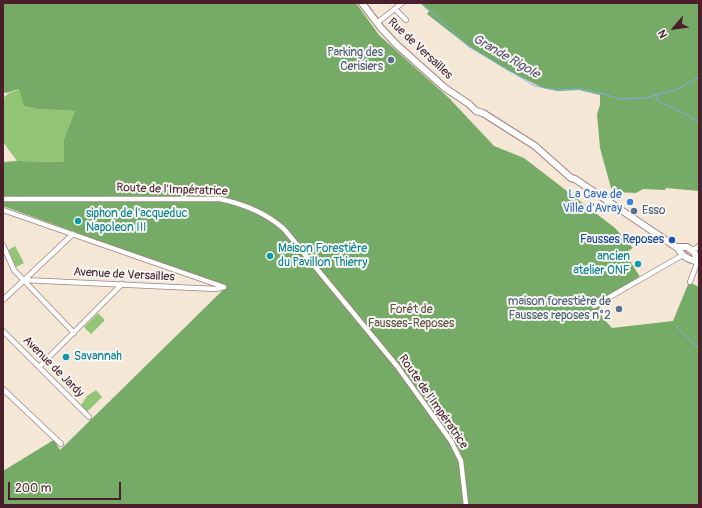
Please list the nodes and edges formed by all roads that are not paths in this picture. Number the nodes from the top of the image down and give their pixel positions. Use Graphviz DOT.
graph roads {
  1 [pos="362,3"];
  2 [pos="402,3"];
  3 [pos="395,8"];
  4 [pos="406,20"];
  5 [pos="377,23"];
  6 [pos="3,199"];
  7 [pos="3,210"];
  8 [pos="73,234"];
  9 [pos="3,245"];
  10 [pos="678,248"];
  11 [pos="699,248"];
  12 [pos="691,249"];
  13 [pos="683,255"];
  14 [pos="698,260"];
  15 [pos="24,280"];
  16 [pos="690,282"];
  17 [pos="122,284"];
  18 [pos="3,300"];
  19 [pos="594,306"];
  20 [pos="3,331"];
  21 [pos="74,333"];
  22 [pos="39,367"];
  23 [pos="3,389"];
  24 [pos="89,417"];
  25 [pos="61,444"];
  26 [pos="466,505"];
  1 -- 5 [label="main road, Rue de Versailles"];
  2 -- 3 [label="street"];
  3 -- 4 [label="street"];
  3 -- 5 [label="street"];
  5 -- 10 [label="main road, Rue de Versailles"];
  6 -- 26 [label="street, Route de l'Impératrice"];
  7 -- 8 [label="street"];
  8 -- 15 [label="street"];
  8 -- 17 [label="street, Avenue de Versailles"];
  9 -- 15 [label="street"];
  10 -- 12 [label="main road"];
  10 -- 13 [label="main road"];
  11 -- 12 [label="street"];
  11 -- 14 [label="street"];
  12 -- 14 [label="main road"];
  13 -- 14 [label="main road"];
  13 -- 19 [label="street"];
  14 -- 16 [label="street"];
  15 -- 17 [label="street, Avenue de Versailles"];
  15 -- 18 [label="street"];
  15 -- 21 [label="street"];
  17 -- 21 [label="street"];
  20 -- 22 [label="street, Avenue de Jardy"];
  21 -- 22 [label="street"];
  22 -- 24 [label="street, Avenue de Jardy"];
  23 -- 25 [label="street"];
}
